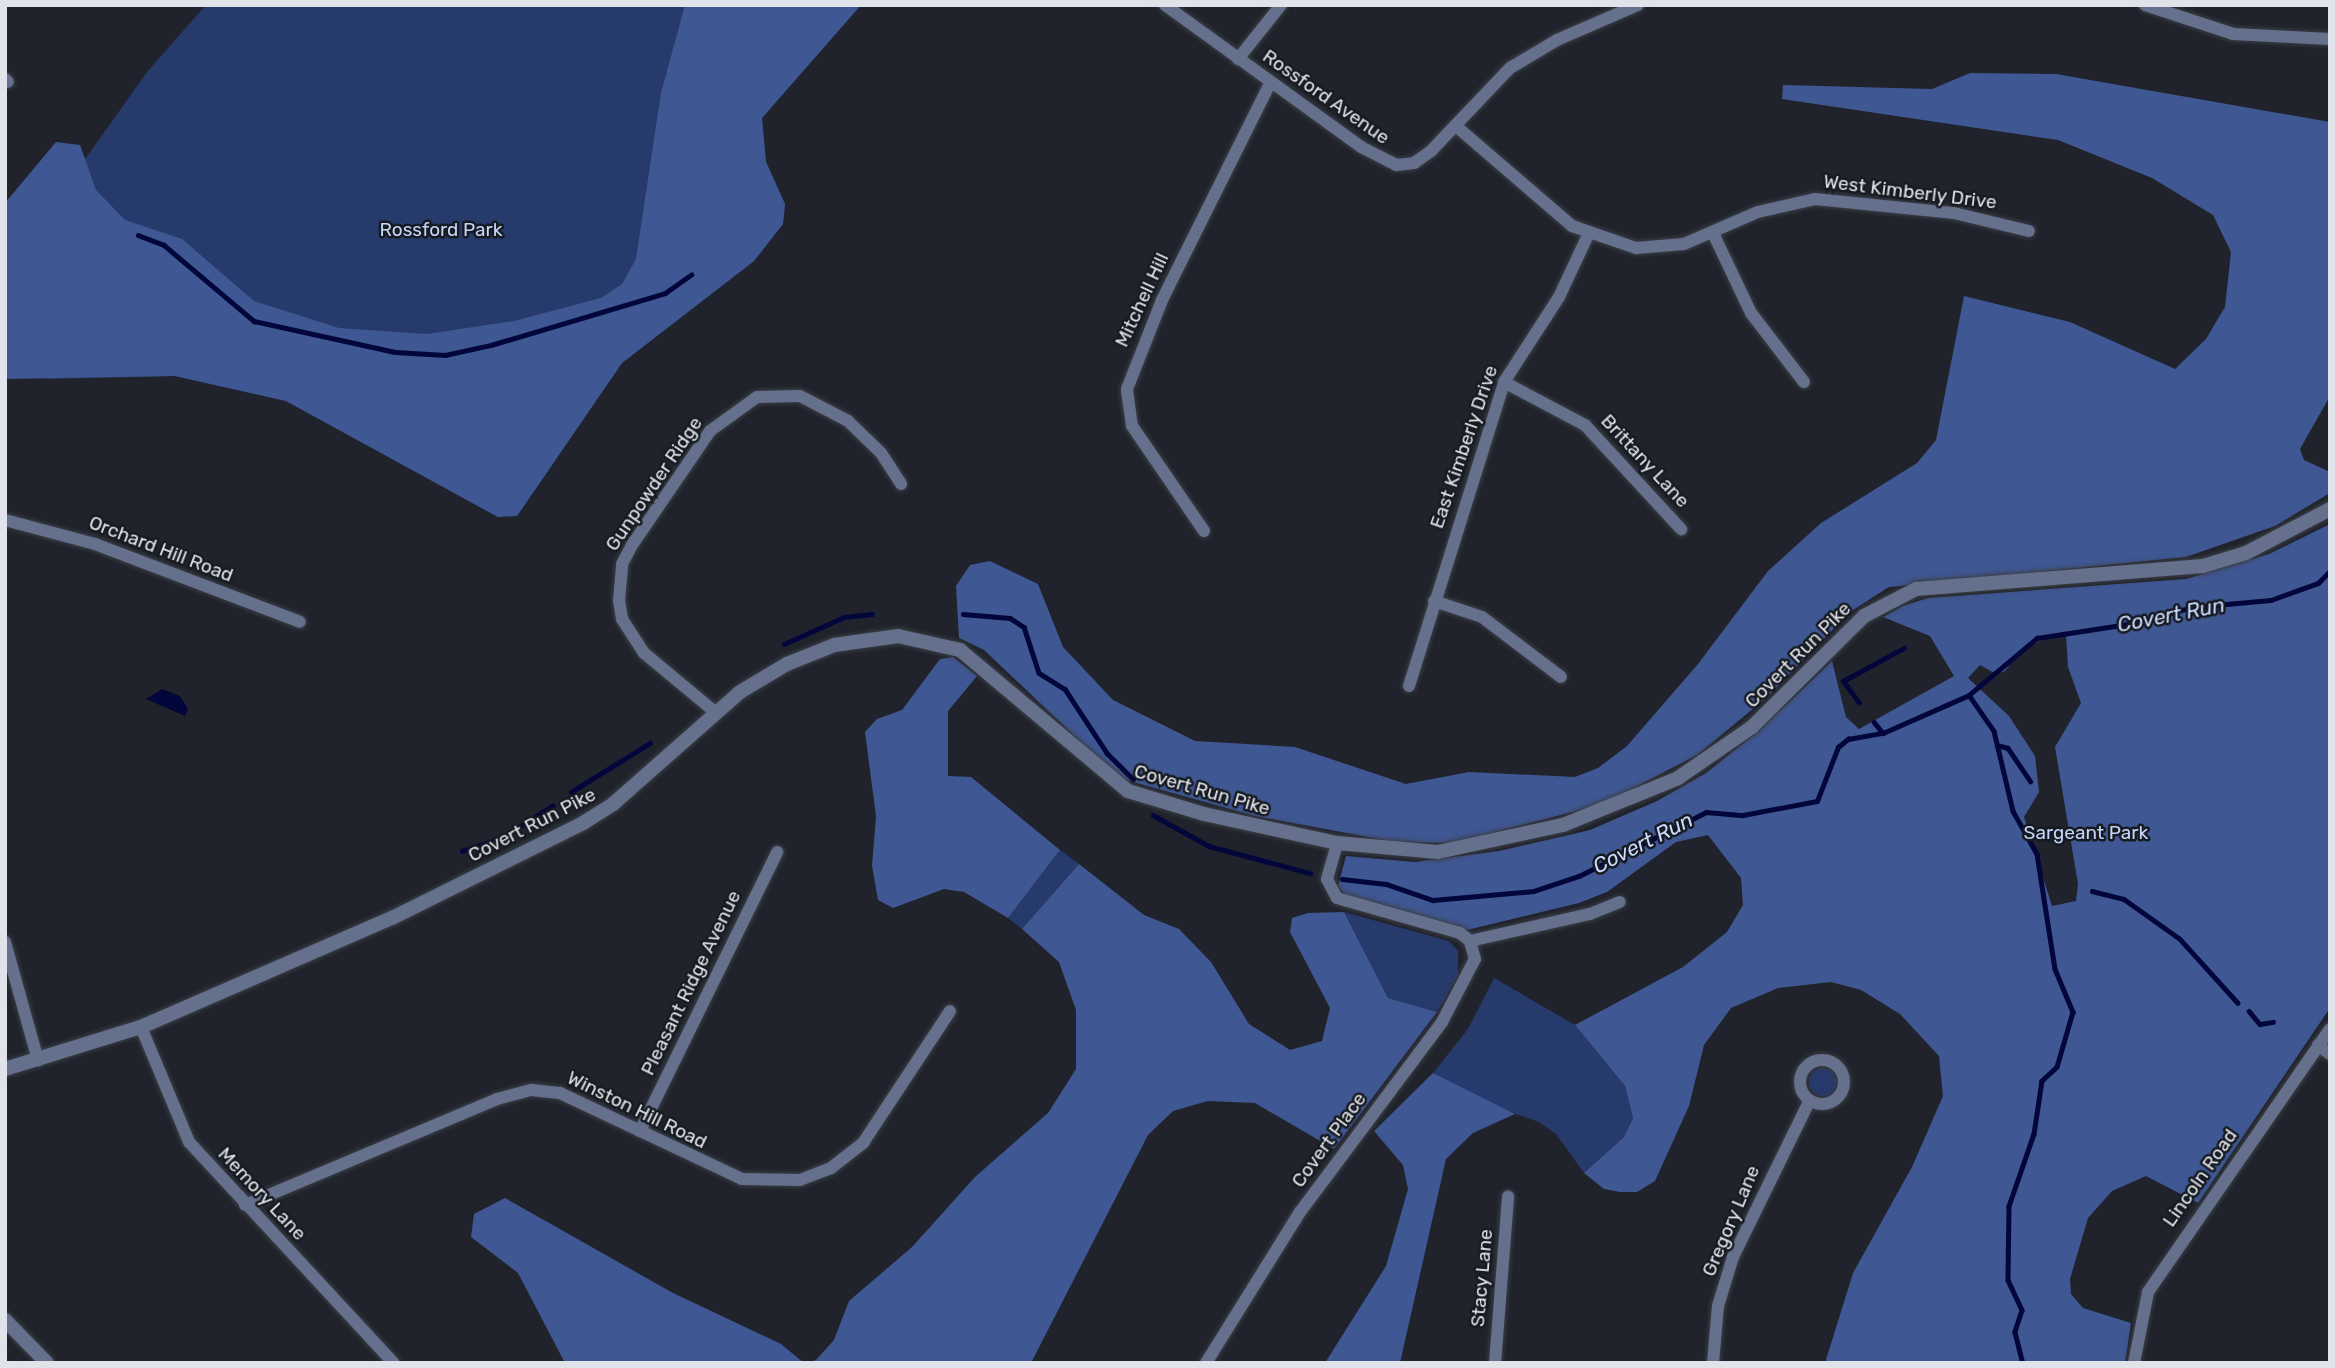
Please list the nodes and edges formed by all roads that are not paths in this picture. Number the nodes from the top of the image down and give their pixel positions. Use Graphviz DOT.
graph roads {
  1 [pos="1165,5"];
  2 [pos="1281,5"];
  3 [pos="1638,5"];
  4 [pos="2146,5"];
  5 [pos="2330,39"];
  6 [pos="1238,59"];
  7 [pos="1270,83"];
  8 [pos="1457,127"];
  9 [pos="2029,232"];
  10 [pos="1713,233"];
  11 [pos="1588,235"];
  12 [pos="1504,382"];
  13 [pos="1804,382"];
  14 [pos="901,484"];
  15 [pos="2330,509"];
  16 [pos="5,520"];
  17 [pos="1681,529"];
  18 [pos="1204,531"];
  19 [pos="1434,601"];
  20 [pos="300,622"];
  21 [pos="1561,677"];
  22 [pos="1409,685"];
  23 [pos="715,712"];
  24 [pos="1337,843"];
  25 [pos="777,852"];
  26 [pos="1620,902"];
  27 [pos="1470,941"];
  28 [pos="5,942"];
  29 [pos="950,1011"];
  30 [pos="141,1027"];
  31 [pos="2330,1029"];
  32 [pos="2318,1045"];
  33 [pos="2330,1054"];
  34 [pos="38,1060"];
  35 [pos="5,1069"];
  36 [pos="1809,1102"];
  37 [pos="640,1131"];
  38 [pos="1508,1197"];
  39 [pos="245,1205"];
  40 [pos="5,1320"];
  41 [pos="47,1363"];
  42 [pos="394,1363"];
  43 [pos="1206,1363"];
  44 [pos="1495,1363"];
  45 [pos="1713,1363"];
  46 [pos="2134,1363"];
  1 -- 6 [label="street, Rossford Avenue"];
  2 -- 6 [label="street"];
  3 -- 8 [label="street, Rossford Avenue"];
  4 -- 5 [label="street"];
  6 -- 7 [label="street, Rossford Avenue"];
  7 -- 8 [label="street, Rossford Avenue"];
  7 -- 18 [label="street, Mitchell Hill"];
  8 -- 11 [label="street, West Kimberly Drive"];
  9 -- 10 [label="street, West Kimberly Drive"];
  10 -- 11 [label="street, West Kimberly Drive"];
  10 -- 13 [label="street"];
  11 -- 12 [label="street, East Kimberly Drive"];
  12 -- 17 [label="street, Brittany Lane"];
  12 -- 19 [label="street, East Kimberly Drive"];
  14 -- 23 [label="street, Gunpowder Ridge"];
  15 -- 24 [label="street, Covert Run Pike"];
  16 -- 20 [label="street, Orchard Hill Road"];
  19 -- 21 [label="street"];
  19 -- 22 [label="street, East Kimberly Drive"];
  23 -- 24 [label="street, Covert Run Pike"];
  23 -- 30 [label="street, Covert Run Pike"];
  24 -- 27 [label="street"];
  25 -- 37 [label="street, Pleasant Ridge Avenue"];
  26 -- 27 [label="street"];
  27 -- 43 [label="street, Covert Place"];
  28 -- 34 [label="street"];
  29 -- 37 [label="street, Winston Hill Road"];
  30 -- 34 [label="street, Covert Run Pike"];
  30 -- 39 [label="street, Memory Lane"];
  31 -- 32 [label="street, Lincoln Road"];
  32 -- 33 [label="street"];
  32 -- 46 [label="street, Lincoln Road"];
  34 -- 35 [label="street, Covert Run Pike"];
  36 -- 45 [label="street, Gregory Lane"];
  37 -- 39 [label="street, Winston Hill Road"];
  38 -- 44 [label="street, Stacy Lane"];
  39 -- 42 [label="street, Memory Lane"];
  40 -- 41 [label="street"];
}
